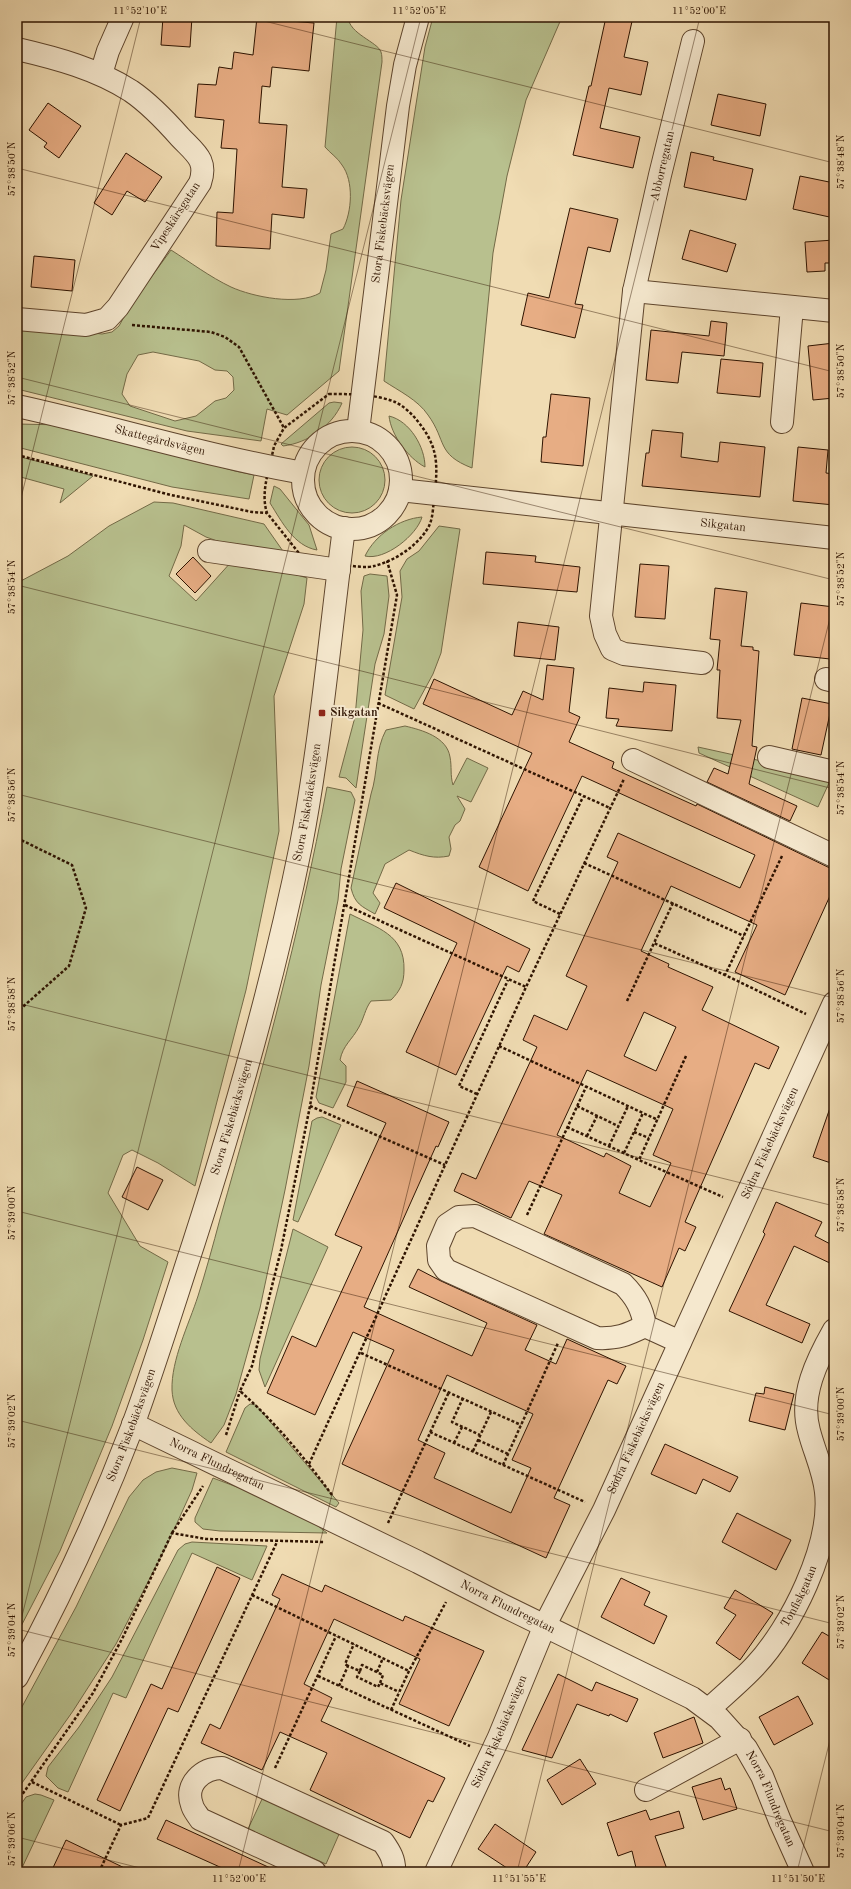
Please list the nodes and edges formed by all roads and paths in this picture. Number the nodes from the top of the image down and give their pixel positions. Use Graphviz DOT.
graph roads {
  1 [pos="123,17"];
  2 [pos="418,17"];
  3 [pos="693,41"];
  4 [pos="17,49"];
  5 [pos="101,74"];
  6 [pos="634,291"];
  7 [pos="792,307"];
  8 [pos="834,311"];
  9 [pos="17,319"];
  10 [pos="107,319"];
  11 [pos="362,396"];
  12 [pos="17,406"];
  13 [pos="782,422"];
  14 [pos="284,428"];
  15 [pos="358,431"];
  16 [pos="17,455"];
  17 [pos="270,467"];
  18 [pos="303,473"];
  19 [pos="400,490"];
  20 [pos="435,493"];
  21 [pos="612,514"];
  22 [pos="344,528"];
  23 [pos="834,538"];
  24 [pos="209,551"];
  25 [pos="387,561"];
  26 [pos="339,570"];
  27 [pos="702,662"];
  28 [pos="378,703"];
  29 [pos="769,757"];
  30 [pos="633,760"];
  31 [pos="834,772"];
  32 [pos="583,797"];
  33 [pos="610,808"];
  34 [pos="792,836"];
  35 [pos="17,838"];
  36 [pos="834,856"];
  37 [pos="584,863"];
  38 [pos="673,903"];
  39 [pos="345,905"];
  40 [pos="560,914"];
  41 [pos="744,936"];
  42 [pos="654,943"];
  43 [pos="725,975"];
  44 [pos="508,980"];
  45 [pos="526,987"];
  46 [pos="627,1001"];
  47 [pos="834,1003"];
  48 [pos="17,1012"];
  49 [pos="825,1023"];
  50 [pos="499,1046"];
  51 [pos="686,1056"];
  52 [pos="586,1087"];
  53 [pos="477,1094"];
  54 [pos="310,1106"];
  55 [pos="577,1106"];
  56 [pos="628,1106"];
  57 [pos="643,1113"];
  58 [pos="597,1116"];
  59 [pos="658,1120"];
  60 [pos="618,1126"];
  61 [pos="567,1127"];
  62 [pos="634,1132"];
  63 [pos="587,1136"];
  64 [pos="649,1138"];
  65 [pos="609,1146"];
  66 [pos="624,1153"];
  67 [pos="639,1160"];
  68 [pos="445,1165"];
  69 [pos="742,1206"];
  70 [pos="518,1236"];
  71 [pos="566,1324"];
  72 [pos="645,1326"];
  73 [pos="834,1330"];
  74 [pos="680,1342"];
  75 [pos="361,1353"];
  76 [pos="240,1391"];
  77 [pos="449,1392"];
  78 [pos="463,1398"];
  79 [pos="491,1411"];
  80 [pos="133,1424"];
  81 [pos="521,1425"];
  82 [pos="462,1427"];
  83 [pos="430,1432"];
  84 [pos="226,1435"];
  85 [pos="480,1435"];
  86 [pos="478,1440"];
  87 [pos="454,1443"];
  88 [pos="473,1451"];
  89 [pos="508,1454"];
  90 [pos="826,1459"];
  91 [pos="309,1464"];
  92 [pos="503,1465"];
  93 [pos="829,1482"];
  94 [pos="202,1486"];
  95 [pos="336,1499"];
  96 [pos="604,1510"];
  97 [pos="172,1533"];
  98 [pos="277,1542"];
  99 [pos="333,1542"];
  100 [pos="378,1543"];
  101 [pos="456,1582"];
  102 [pos="252,1595"];
  103 [pos="545,1625"];
  104 [pos="336,1636"];
  105 [pos="354,1644"];
  106 [pos="383,1658"];
  107 [pos="348,1666"];
  108 [pos="360,1671"];
  109 [pos="409,1671"];
  110 [pos="376,1672"];
  111 [pos="318,1676"];
  112 [pos="17,1677"];
  113 [pos="380,1683"];
  114 [pos="339,1686"];
  115 [pos="399,1692"];
  116 [pos="391,1710"];
  117 [pos="709,1710"];
  118 [pos="740,1739"];
  119 [pos="491,1755"];
  120 [pos="32,1782"];
  121 [pos="266,1788"];
  122 [pos="646,1790"];
  123 [pos="17,1802"];
  124 [pos="121,1825"];
  125 [pos="99,1872"];
  126 [pos="315,1872"];
  127 [pos="394,1872"];
  128 [pos="436,1872"];
  129 [pos="803,1872"];
  1 -- 5 [label="street"];
  2 -- 11 [label="street, Stora Fiskebäcksvägen"];
  3 -- 6 [label="street, Abborregatan"];
  4 -- 5 [label="street, Vipeskärsgatan"];
  5 -- 10 [label="street, Vipeskärsgatan"];
  6 -- 7 [label="street"];
  6 -- 21 [label="street, Abborregatan"];
  7 -- 8 [label="street"];
  7 -- 13 [label="street"];
  9 -- 10 [label="street"];
  10 -- 14 [label="path"];
  11 -- 14 [label="path"];
  11 -- 15 [label="street, Stora Fiskebäcksvägen"];
  11 -- 20 [label="path"];
  12 -- 17 [label="street, Skattegårdsvägen"];
  14 -- 17 [label="path"];
  15 -- 18 [label="street"];
  15 -- 19 [label="street"];
  16 -- 17 [label="path"];
  17 -- 18 [label="street, Skattegårdsvägen"];
  18 -- 22 [label="street"];
  19 -- 20 [label="street, Sikgatan"];
  19 -- 22 [label="street"];
  20 -- 21 [label="street, Sikgatan"];
  21 -- 23 [label="street, Sikgatan"];
  21 -- 27 [label="street"];
  22 -- 26 [label="street, Stora Fiskebäcksvägen"];
  24 -- 26 [label="street"];
  25 -- 28 [label="path"];
  26 -- 80 [label="street, Stora Fiskebäcksvägen"];
  28 -- 32 [label="path"];
  28 -- 39 [label="path"];
  29 -- 31 [label="street"];
  30 -- 33 [label="path"];
  30 -- 34 [label="street"];
  32 -- 33 [label="path"];
  32 -- 40 [label="path"];
  33 -- 37 [label="path"];
  34 -- 36 [label="street"];
  34 -- 41 [label="path"];
  35 -- 48 [label="path"];
  37 -- 38 [label="path"];
  37 -- 40 [label="path"];
  38 -- 41 [label="path"];
  38 -- 42 [label="path"];
  39 -- 44 [label="path"];
  39 -- 54 [label="path"];
  40 -- 45 [label="path"];
  41 -- 43 [label="path"];
  42 -- 43 [label="path"];
  42 -- 46 [label="path"];
  43 -- 49 [label="path"];
  44 -- 45 [label="path"];
  44 -- 53 [label="path"];
  45 -- 50 [label="path"];
  47 -- 49 [label="street, Södra Fiskebäcksvägen"];
  49 -- 69 [label="street, Södra Fiskebäcksvägen"];
  50 -- 52 [label="path"];
  50 -- 53 [label="path"];
  51 -- 59 [label="path"];
  52 -- 55 [label="path"];
  52 -- 56 [label="path"];
  53 -- 68 [label="path"];
  54 -- 68 [label="path"];
  54 -- 76 [label="path"];
  55 -- 58 [label="path"];
  55 -- 61 [label="path"];
  56 -- 57 [label="path"];
  56 -- 60 [label="path"];
  57 -- 59 [label="path"];
  57 -- 62 [label="path"];
  58 -- 60 [label="path"];
  58 -- 63 [label="path"];
  59 -- 64 [label="path"];
  60 -- 65 [label="path"];
  61 -- 63 [label="path"];
  61 -- 70 [label="path"];
  62 -- 64 [label="path"];
  62 -- 66 [label="path"];
  63 -- 65 [label="path"];
  64 -- 67 [label="path"];
  65 -- 66 [label="path"];
  66 -- 67 [label="path"];
  67 -- 69 [label="path"];
  68 -- 75 [label="path"];
  69 -- 74 [label="street, Södra Fiskebäcksvägen"];
  70 -- 71 [label="street"];
  70 -- 72 [label="street"];
  71 -- 72 [label="street"];
  71 -- 81 [label="path"];
  72 -- 74 [label="street"];
  73 -- 90 [label="street, Tonfiskgatan"];
  74 -- 96 [label="street, Södra Fiskebäcksvägen"];
  75 -- 77 [label="path"];
  75 -- 91 [label="path"];
  76 -- 84 [label="path"];
  76 -- 91 [label="path"];
  77 -- 78 [label="path"];
  77 -- 83 [label="path"];
  78 -- 79 [label="path"];
  78 -- 82 [label="path"];
  79 -- 81 [label="path"];
  79 -- 85 [label="path"];
  80 -- 100 [label="street, Norra Flundregatan"];
  80 -- 112 [label="street, Stora Fiskebäcksvägen"];
  81 -- 89 [label="path"];
  82 -- 85 [label="path"];
  82 -- 87 [label="path"];
  83 -- 87 [label="path"];
  83 -- 100 [label="path"];
  85 -- 86 [label="path"];
  86 -- 88 [label="path"];
  86 -- 89 [label="path"];
  87 -- 88 [label="path"];
  88 -- 92 [label="path"];
  89 -- 92 [label="path"];
  90 -- 93 [label="street, Tonfiskgatan"];
  91 -- 95 [label="path"];
  92 -- 96 [label="path"];
  93 -- 117 [label="street, Tonfiskgatan"];
  94 -- 97 [label="path"];
  96 -- 103 [label="street, Södra Fiskebäcksvägen"];
  97 -- 98 [label="path"];
  97 -- 120 [label="path"];
  98 -- 99 [label="path"];
  98 -- 102 [label="path"];
  100 -- 101 [label="street, Norra Flundregatan"];
  101 -- 103 [label="street, Norra Flundregatan"];
  101 -- 109 [label="path"];
  102 -- 104 [label="path"];
  102 -- 124 [label="path"];
  103 -- 117 [label="street, Norra Flundregatan"];
  103 -- 119 [label="street, Södra Fiskebäcksvägen"];
  104 -- 105 [label="path"];
  104 -- 111 [label="path"];
  105 -- 106 [label="path"];
  105 -- 107 [label="path"];
  106 -- 109 [label="path"];
  106 -- 110 [label="path"];
  107 -- 108 [label="path"];
  107 -- 114 [label="path"];
  108 -- 110 [label="path"];
  108 -- 113 [label="path"];
  109 -- 115 [label="path"];
  110 -- 113 [label="path"];
  111 -- 114 [label="path"];
  111 -- 121 [label="path"];
  113 -- 115 [label="path"];
  114 -- 116 [label="path"];
  115 -- 116 [label="path"];
  116 -- 119 [label="path"];
  117 -- 118 [label="street, Norra Flundregatan"];
  118 -- 122 [label="street"];
  118 -- 129 [label="street, Norra Flundregatan"];
  119 -- 128 [label="street, Södra Fiskebäcksvägen"];
  120 -- 123 [label="path"];
  120 -- 124 [label="path"];
  121 -- 126 [label="street"];
  121 -- 127 [label="street"];
  124 -- 125 [label="path"];
}
